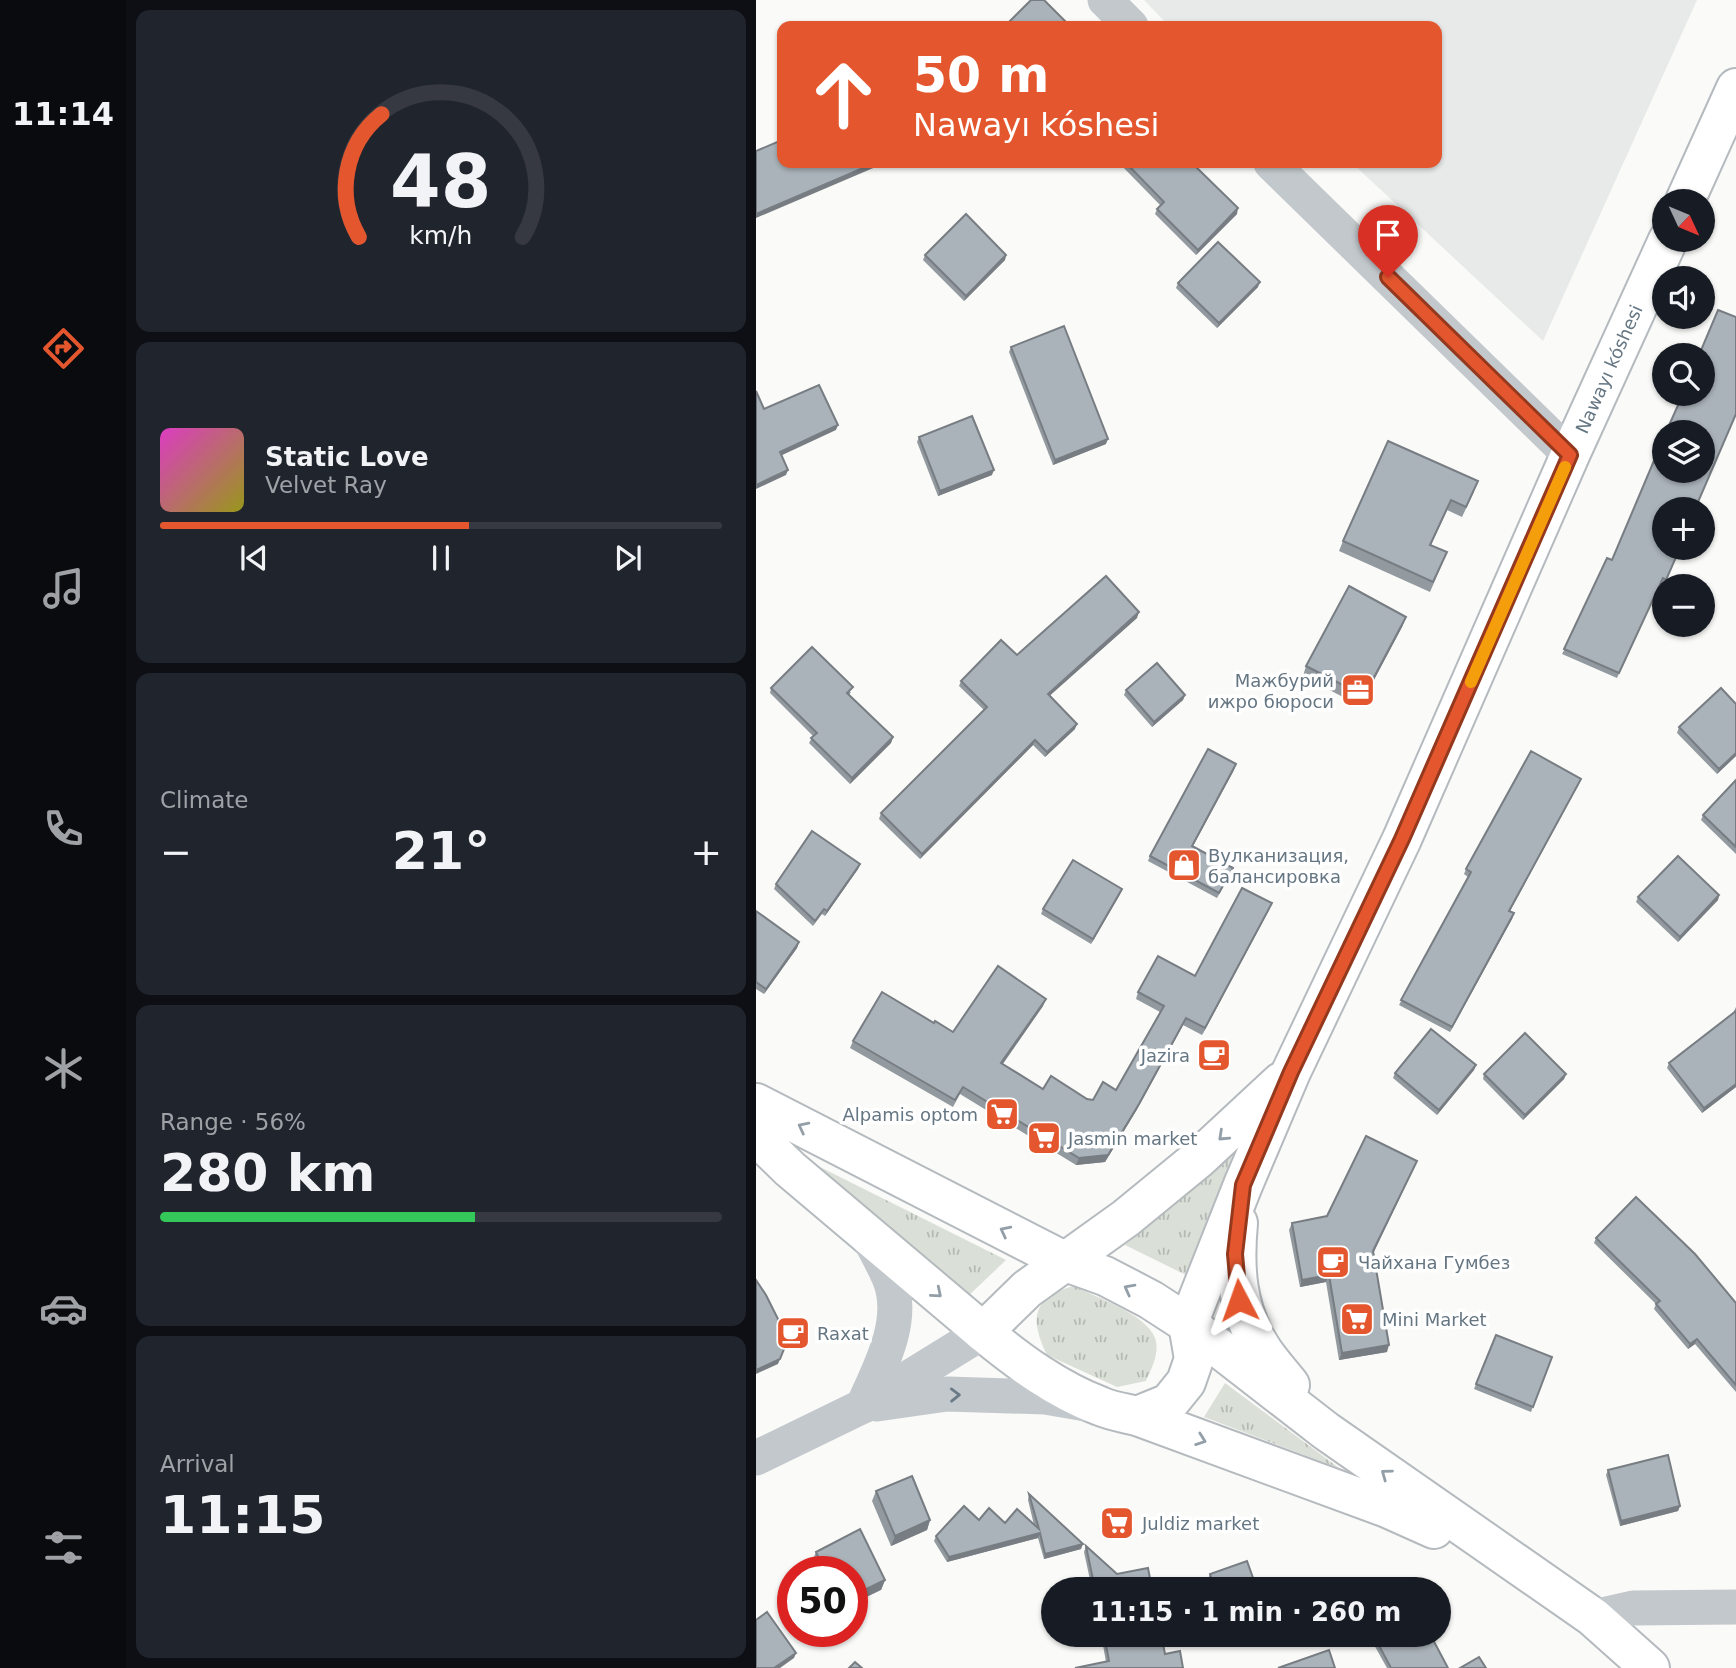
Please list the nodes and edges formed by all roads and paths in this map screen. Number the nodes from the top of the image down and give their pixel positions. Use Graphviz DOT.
graph roads {
  1 [pos="1105,0"];
  2 [pos="1126,21"];
  3 [pos="1736,88"];
  4 [pos="1276,168"];
  5 [pos="1690,189"];
  6 [pos="1663,252"];
  7 [pos="1570,455"];
  8 [pos="1291,1072"];
  9 [pos="756,1103"];
  10 [pos="756,1136"];
  11 [pos="1243,1185"];
  12 [pos="867,1234"];
  13 [pos="1066,1262"];
  14 [pos="1188,1324"];
  15 [pos="982,1332"];
  16 [pos="863,1406"];
  17 [pos="1100,1406"];
  18 [pos="1137,1416"];
  19 [pos="1326,1431"];
  20 [pos="756,1458"];
  21 [pos="1522,1569"];
  22 [pos="1736,1607"];
  23 [pos="1593,1618"];
  24 [pos="1650,1668"];
  1 -- 2 [label="street"];
  3 -- 5 [label="main road"];
  4 -- 7 [label="street"];
  6 -- 7 [label="main road, Nawayı kóshesi"];
  7 -- 8 [label="main road, Nawayı kóshesi"];
  8 -- 11 [label="main road, Nawayı kóshesi"];
  8 -- 13 [label="main road, one-way"];
  13 -- 9 [label="main road, one-way"];
  10 -- 12 [label="main road"];
  11 -- 14 [label="main road"];
  11 -- 19 [label="main road"];
  12 -- 15 [label="main road, one-way"];
  12 -- 16 [label="street"];
  14 -- 13 [label="main road, one-way"];
  13 -- 15 [label="main road"];
  14 -- 18 [label="main road"];
  14 -- 19 [label="main road"];
  15 -- 16 [label="street"];
  15 -- 17 [label="main road"];
  16 -- 17 [label="street, one-way"];
  16 -- 20 [label="street"];
  17 -- 18 [label="main road"];
  18 -- 21 [label="main road, one-way"];
  21 -- 19 [label="main road, one-way"];
  21 -- 23 [label="main road"];
  22 -- 23 [label="street"];
  23 -- 24 [label="main road"];
}
